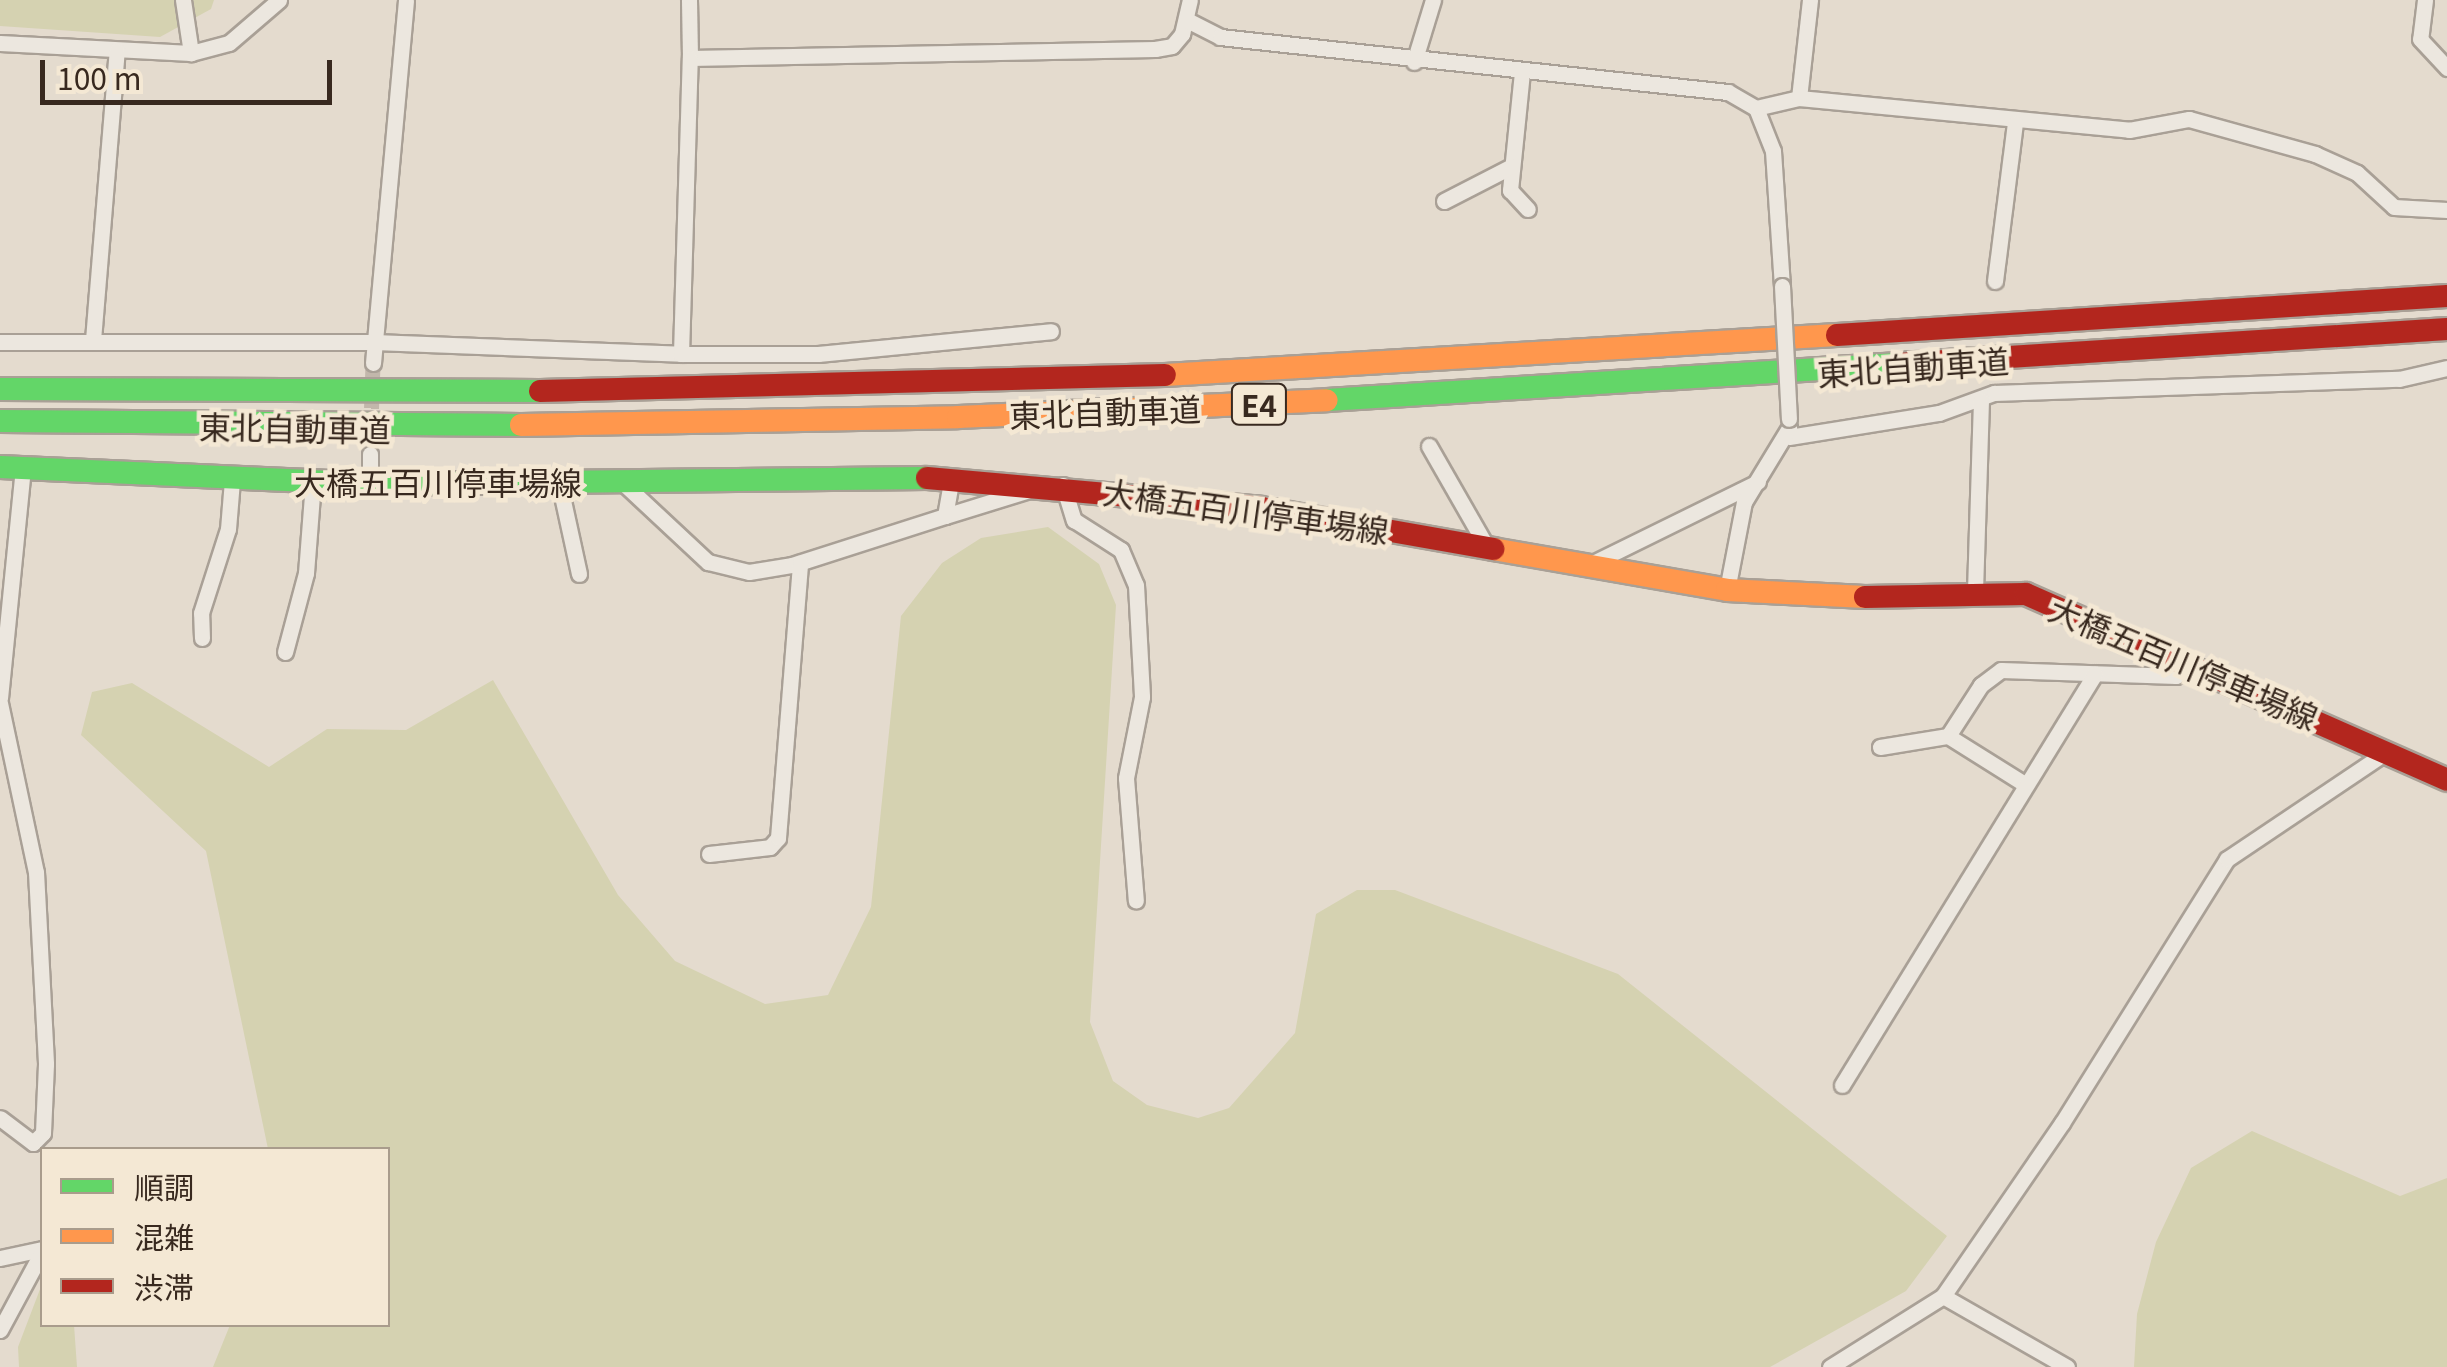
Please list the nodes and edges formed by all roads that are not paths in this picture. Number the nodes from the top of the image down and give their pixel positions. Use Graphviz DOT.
graph roads {
  1 [pos="183,0"];
  2 [pos="279,0"];
  3 [pos="406,0"];
  4 [pos="690,0"];
  5 [pos="1190,0"];
  6 [pos="1433,0"];
  7 [pos="1810,0"];
  8 [pos="2425,0"];
  9 [pos="1187,20"];
  10 [pos="0,43"];
  11 [pos="117,51"];
  12 [pos="191,53"];
  13 [pos="690,58"];
  14 [pos="1414,62"];
  15 [pos="2447,68"];
  16 [pos="1522,72"];
  17 [pos="1799,98"];
  18 [pos="1756,108"];
  19 [pos="2015,122"];
  20 [pos="1512,166"];
  21 [pos="1444,200"];
  22 [pos="1528,209"];
  23 [pos="2447,210"];
  24 [pos="1995,280"];
  25 [pos="2447,296"];
  26 [pos="2447,330"];
  27 [pos="1052,331"];
  28 [pos="93,340"];
  29 [pos="0,342"];
  30 [pos="374,342"];
  31 [pos="681,354"];
  32 [pos="373,363"];
  33 [pos="2447,368"];
  34 [pos="0,386"];
  35 [pos="1981,400"];
  36 [pos="0,423"];
  37 [pos="1789,437"];
  38 [pos="1429,446"];
  39 [pos="370,454"];
  40 [pos="12,467"];
  41 [pos="952,478"];
  42 [pos="232,480"];
  43 [pos="621,481"];
  44 [pos="314,482"];
  45 [pos="558,482"];
  46 [pos="1758,482"];
  47 [pos="370,484"];
  48 [pos="1055,485"];
  49 [pos="945,516"];
  50 [pos="1488,549"];
  51 [pos="800,563"];
  52 [pos="1585,568"];
  53 [pos="579,574"];
  54 [pos="1727,590"];
  55 [pos="1974,592"];
  56 [pos="202,638"];
  57 [pos="285,652"];
  58 [pos="2193,665"];
  59 [pos="2095,674"];
  60 [pos="0,700"];
  61 [pos="1948,736"];
  62 [pos="1880,747"];
  63 [pos="2388,751"];
  64 [pos="2447,780"];
  65 [pos="2026,786"];
  66 [pos="20,800"];
  67 [pos="0,802"];
  68 [pos="709,854"];
  69 [pos="1136,901"];
  70 [pos="1842,1085"];
  71 [pos="0,1118"];
  72 [pos="38,1148"];
  73 [pos="40,1250"];
  74 [pos="40,1254"];
  75 [pos="0,1258"];
  76 [pos="1943,1296"];
  77 [pos="0,1330"];
  78 [pos="1830,1367"];
  79 [pos="2067,1367"];
  1 -- 12 [label="street"];
  2 -- 12 [label="street"];
  3 -- 30 [label="street"];
  4 -- 13 [label="street"];
  5 -- 9 [label="street"];
  6 -- 14 [label="street"];
  7 -- 17 [label="street"];
  8 -- 15 [label="street"];
  9 -- 13 [label="street"];
  9 -- 14 [label="street"];
  10 -- 11 [label="street"];
  11 -- 12 [label="street"];
  11 -- 28 [label="street"];
  13 -- 31 [label="street"];
  14 -- 16 [label="street"];
  16 -- 18 [label="street"];
  16 -- 20 [label="street"];
  17 -- 18 [label="street"];
  17 -- 19 [label="street"];
  18 -- 37 [label="street, bridge"];
  19 -- 23 [label="street"];
  19 -- 24 [label="street"];
  20 -- 21 [label="street"];
  20 -- 22 [label="street"];
  25 -- 34 [label="main road, 東北自動車道 / E4"];
  26 -- 36 [label="main road, 東北自動車道 / E4"];
  27 -- 31 [label="street"];
  28 -- 29 [label="street"];
  28 -- 30 [label="street"];
  30 -- 31 [label="street"];
  30 -- 32 [label="street"];
  33 -- 35 [label="street"];
  35 -- 37 [label="street"];
  35 -- 55 [label="street"];
  37 -- 46 [label="street"];
  38 -- 50 [label="street"];
  39 -- 47 [label="street"];
  40 -- 42 [label="main road, 大橋五百川停車場線"];
  40 -- 60 [label="street"];
  41 -- 43 [label="main road, 大橋五百川停車場線"];
  41 -- 48 [label="main road, 大橋五百川停車場線"];
  41 -- 49 [label="street"];
  42 -- 44 [label="main road, 大橋五百川停車場線"];
  42 -- 56 [label="street"];
  43 -- 45 [label="main road, 大橋五百川停車場線"];
  43 -- 51 [label="street"];
  44 -- 47 [label="main road, 大橋五百川停車場線"];
  44 -- 57 [label="street"];
  45 -- 47 [label="main road, 大橋五百川停車場線"];
  45 -- 53 [label="street"];
  46 -- 52 [label="street"];
  46 -- 54 [label="street"];
  48 -- 49 [label="street"];
  48 -- 50 [label="main road, 大橋五百川停車場線"];
  48 -- 69 [label="street"];
  49 -- 51 [label="street"];
  50 -- 52 [label="main road, 大橋五百川停車場線"];
  51 -- 68 [label="street"];
  52 -- 54 [label="main road, 大橋五百川停車場線"];
  54 -- 55 [label="main road, 大橋五百川停車場線"];
  55 -- 58 [label="main road, 大橋五百川停車場線"];
  58 -- 59 [label="street"];
  58 -- 63 [label="main road, 大橋五百川停車場線"];
  59 -- 61 [label="street"];
  59 -- 65 [label="street"];
  60 -- 66 [label="street"];
  61 -- 62 [label="street"];
  61 -- 65 [label="street"];
  63 -- 64 [label="main road, 大橋五百川停車場線"];
  63 -- 76 [label="street"];
  65 -- 70 [label="street"];
  66 -- 67 [label="street"];
  66 -- 72 [label="street"];
  71 -- 72 [label="street"];
  73 -- 75 [label="street"];
  74 -- 77 [label="street"];
  76 -- 78 [label="street"];
  76 -- 79 [label="street"];
}
